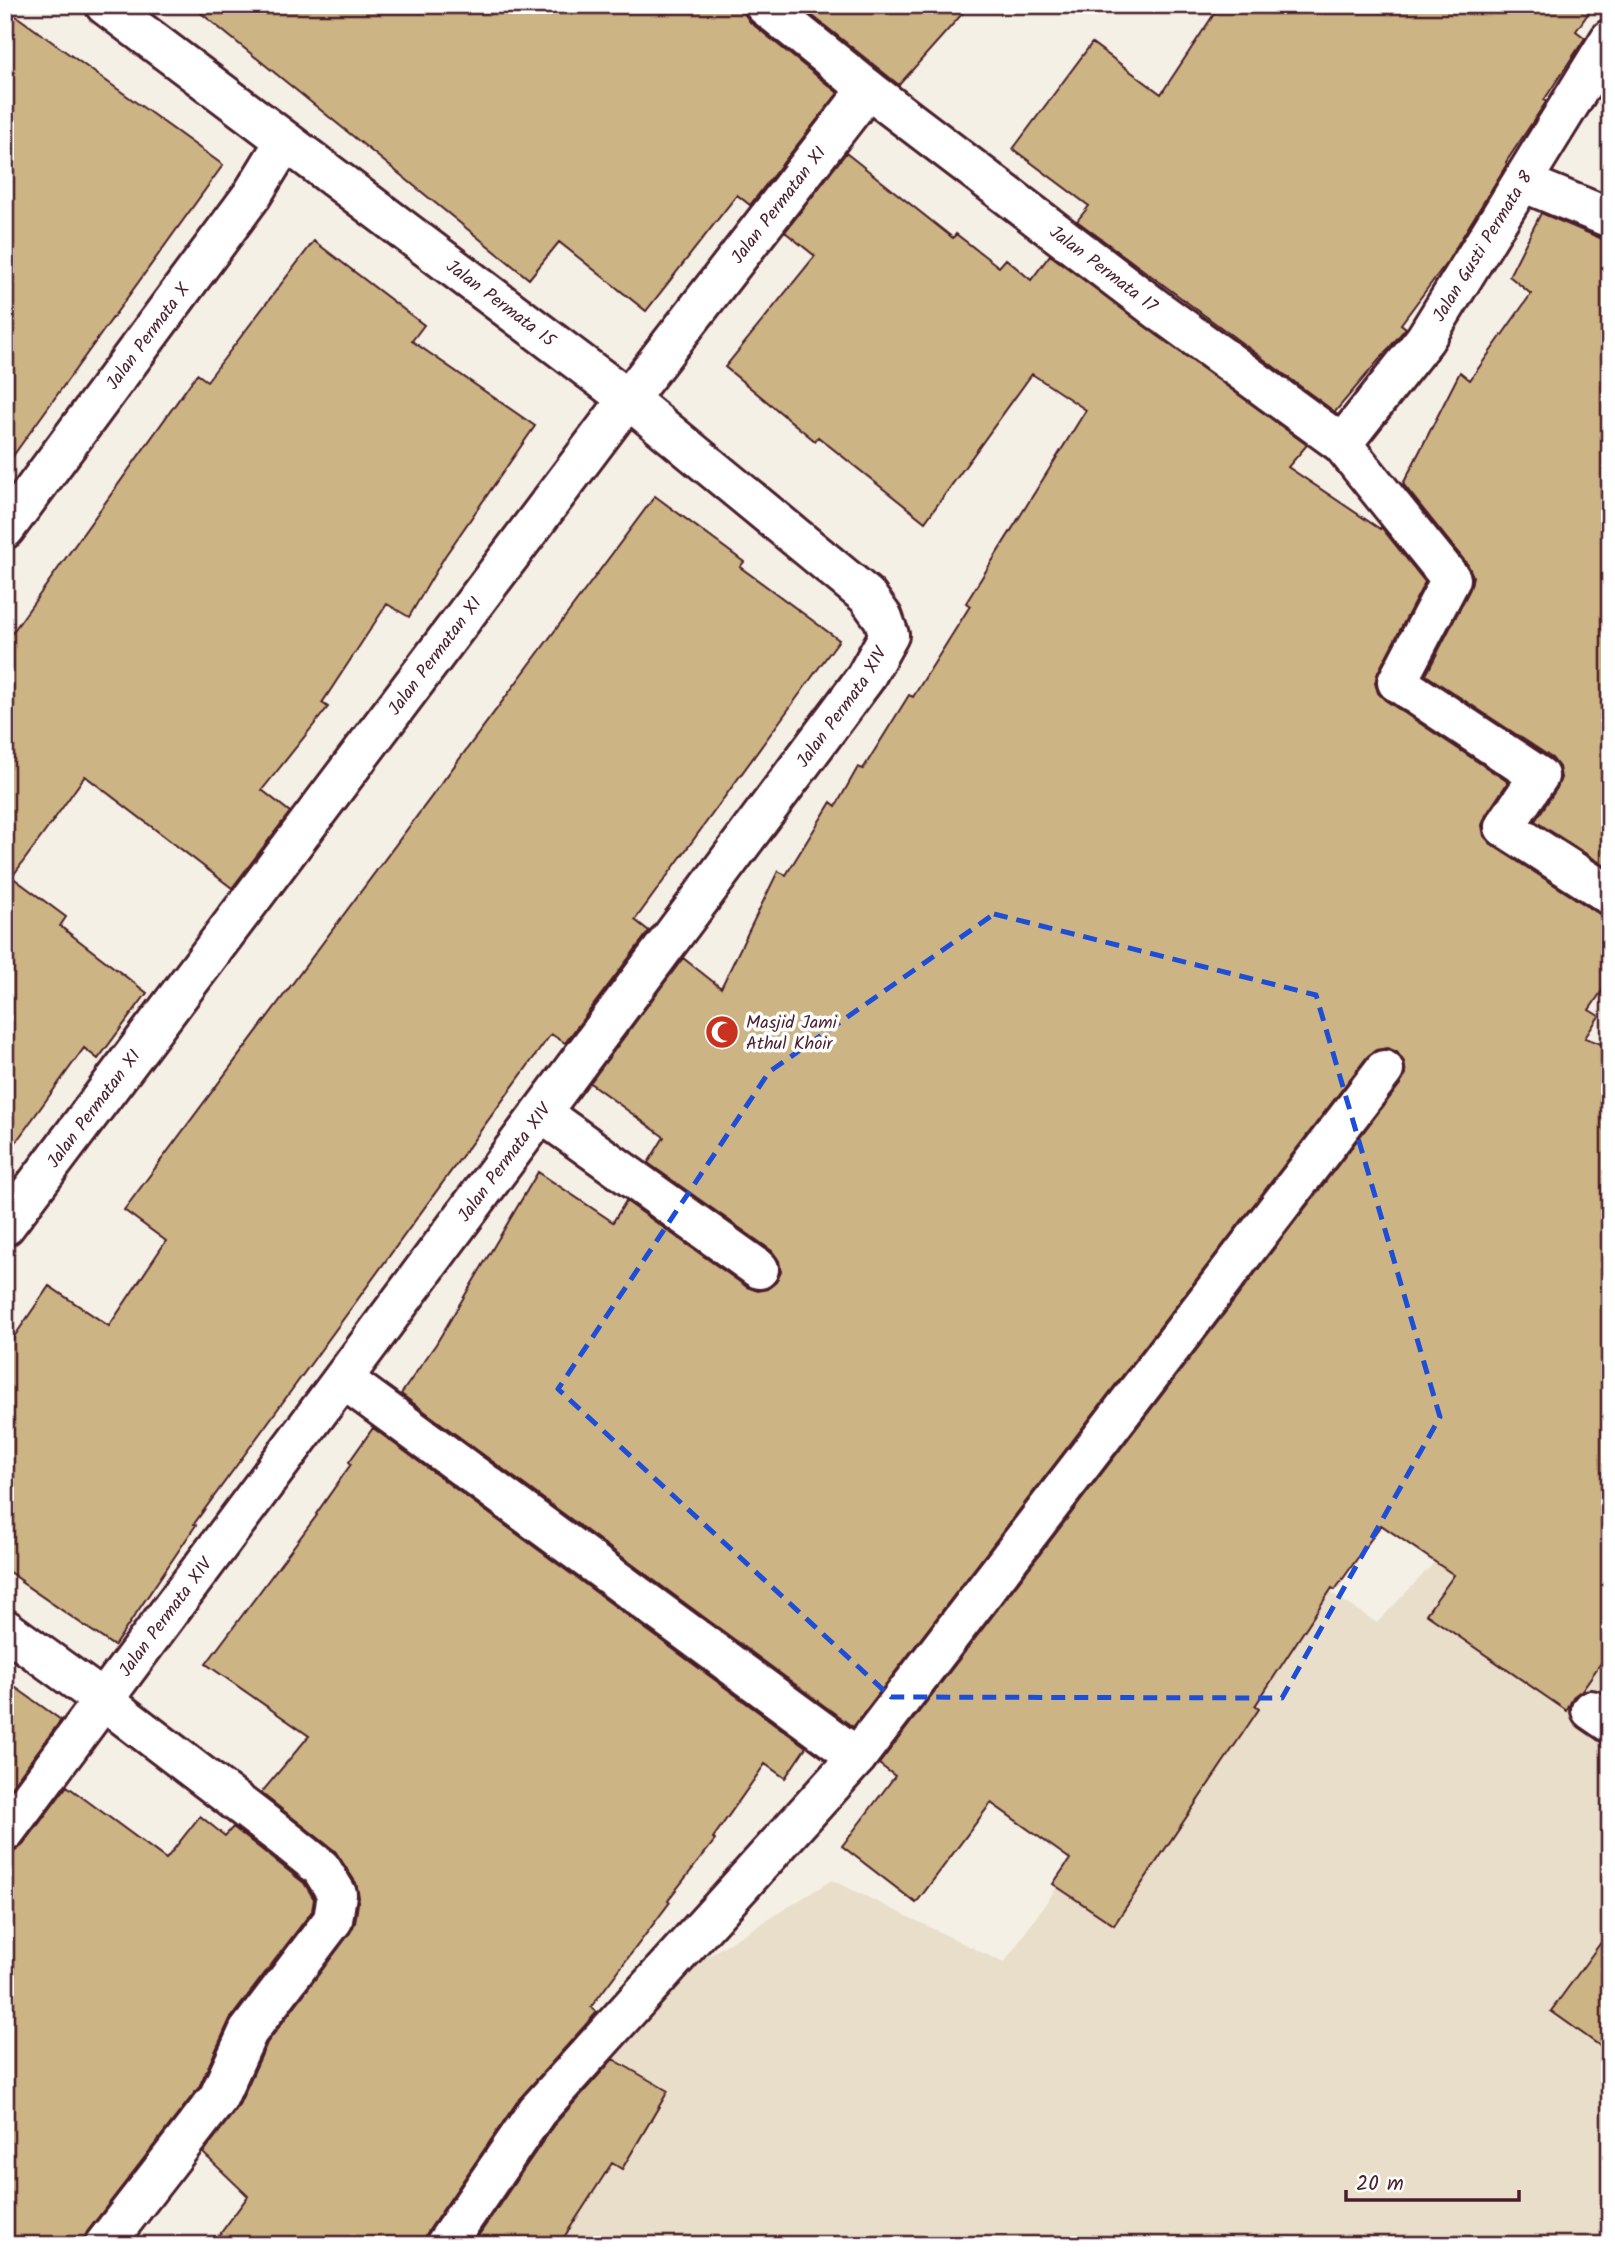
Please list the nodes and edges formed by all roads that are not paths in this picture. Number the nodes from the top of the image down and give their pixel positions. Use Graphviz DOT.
graph roads {
  1 [pos="105,5"];
  2 [pos="764,5"];
  3 [pos="1610,39"];
  4 [pos="868,89"];
  5 [pos="285,141"];
  6 [pos="1522,182"];
  7 [pos="1610,218"];
  8 [pos="628,399"];
  9 [pos="1342,444"];
  10 [pos="5,529"];
  11 [pos="883,618"];
  12 [pos="1610,895"];
  13 [pos="1384,1070"];
  14 [pos="541,1113"];
  15 [pos="5,1226"];
  16 [pos="760,1269"];
  17 [pos="343,1379"];
  18 [pos="5,1629"];
  19 [pos="103,1700"];
  20 [pos="857,1757"];
  21 [pos="5,1832"];
  22 [pos="104,2245"];
  23 [pos="445,2245"];
  1 -- 5 [label="street, Jalan Permata 15"];
  2 -- 4 [label="street, Jalan Permata 17"];
  3 -- 6 [label="street, Jalan Gusti Permata 8"];
  4 -- 8 [label="street, Jalan Permatan XI"];
  4 -- 9 [label="street, Jalan Permata 17"];
  5 -- 8 [label="street, Jalan Permata 15"];
  5 -- 10 [label="street, Jalan Permata X"];
  6 -- 7 [label="street"];
  6 -- 9 [label="street, Jalan Gusti Permata 8"];
  8 -- 11 [label="street, Jalan Permata 15"];
  8 -- 15 [label="street, Jalan Permatan XI"];
  9 -- 12 [label="street, Jalan Permata 17"];
  11 -- 14 [label="street, Jalan Permata XIV"];
  13 -- 20 [label="street"];
  14 -- 16 [label="street"];
  14 -- 17 [label="street, Jalan Permata XIV"];
  17 -- 19 [label="street, Jalan Permata XIV"];
  17 -- 20 [label="street"];
  18 -- 19 [label="street"];
  19 -- 21 [label="street, Jalan Permata XIV"];
  19 -- 22 [label="street"];
  20 -- 23 [label="street"];
}
